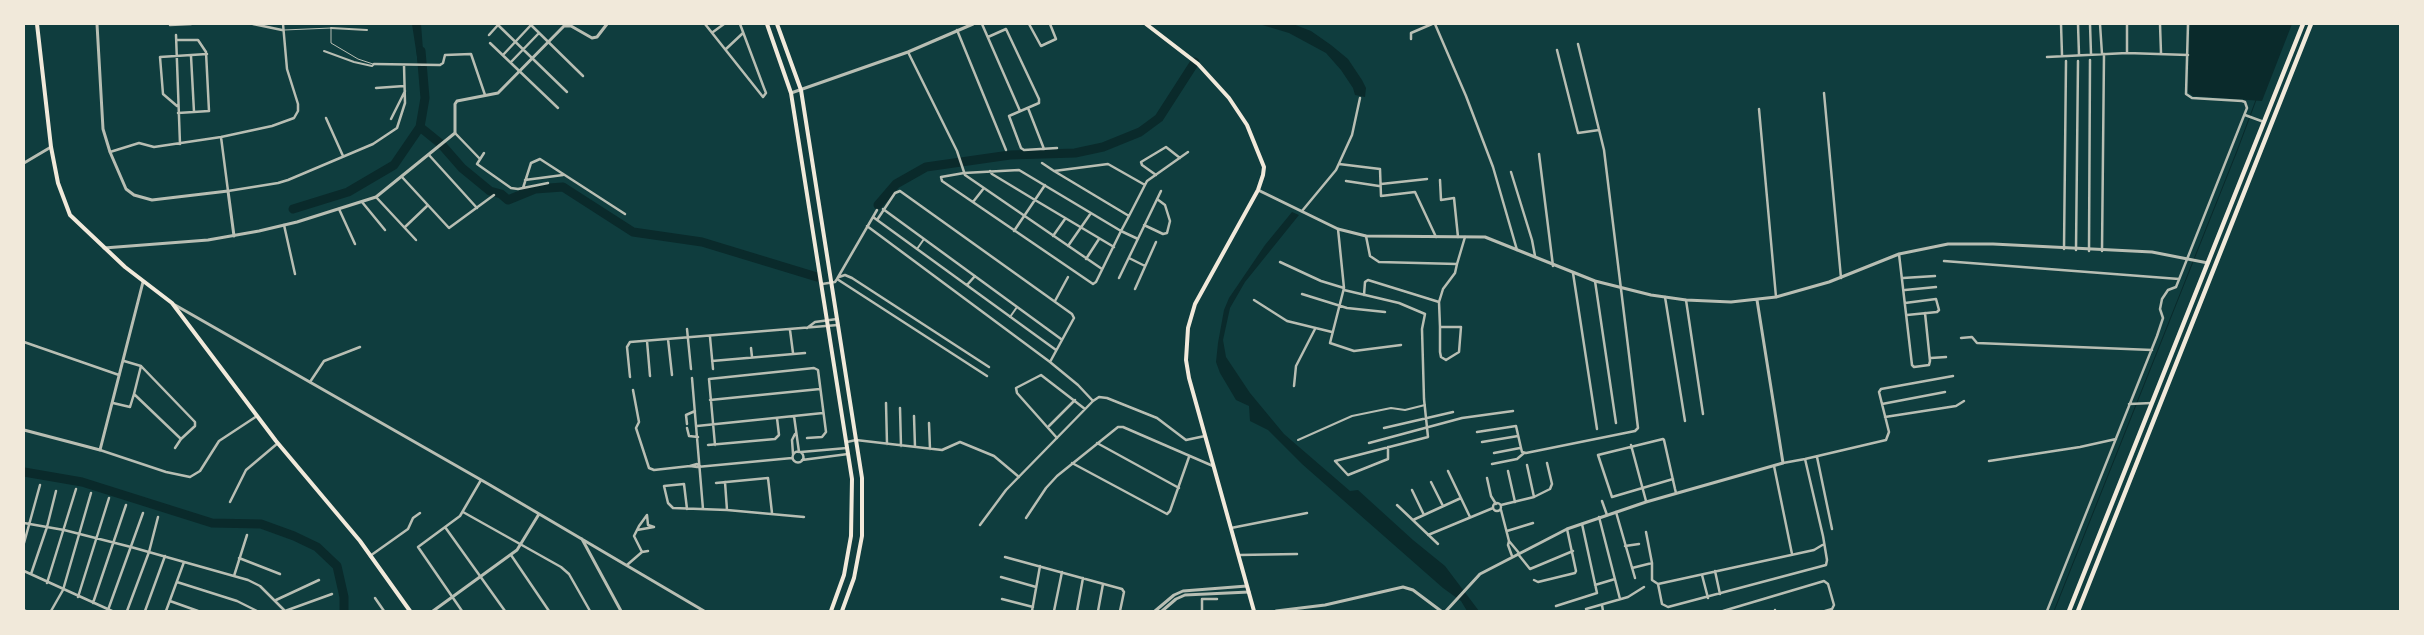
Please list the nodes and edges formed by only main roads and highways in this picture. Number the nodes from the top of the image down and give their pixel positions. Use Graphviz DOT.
graph roads {
  1 [pos="37,24"];
  2 [pos="767,24"];
  3 [pos="777,24"];
  4 [pos="1146,24"];
  5 [pos="2303,24"];
  6 [pos="2311,24"];
  7 [pos="2299,34"];
  8 [pos="2306,37"];
  9 [pos="410,611"];
  10 [pos="831,611"];
  11 [pos="842,611"];
  12 [pos="1254,611"];
  13 [pos="2069,611"];
  14 [pos="2078,611"];
  1 -- 9 [label="main road"];
  2 -- 10 [label="main road"];
  3 -- 11 [label="main road"];
  4 -- 12 [label="main road"];
  5 -- 7 [label="main road"];
  6 -- 8 [label="main road"];
  7 -- 8 [label="main road"];
  7 -- 13 [label="main road"];
  8 -- 14 [label="main road"];
}
